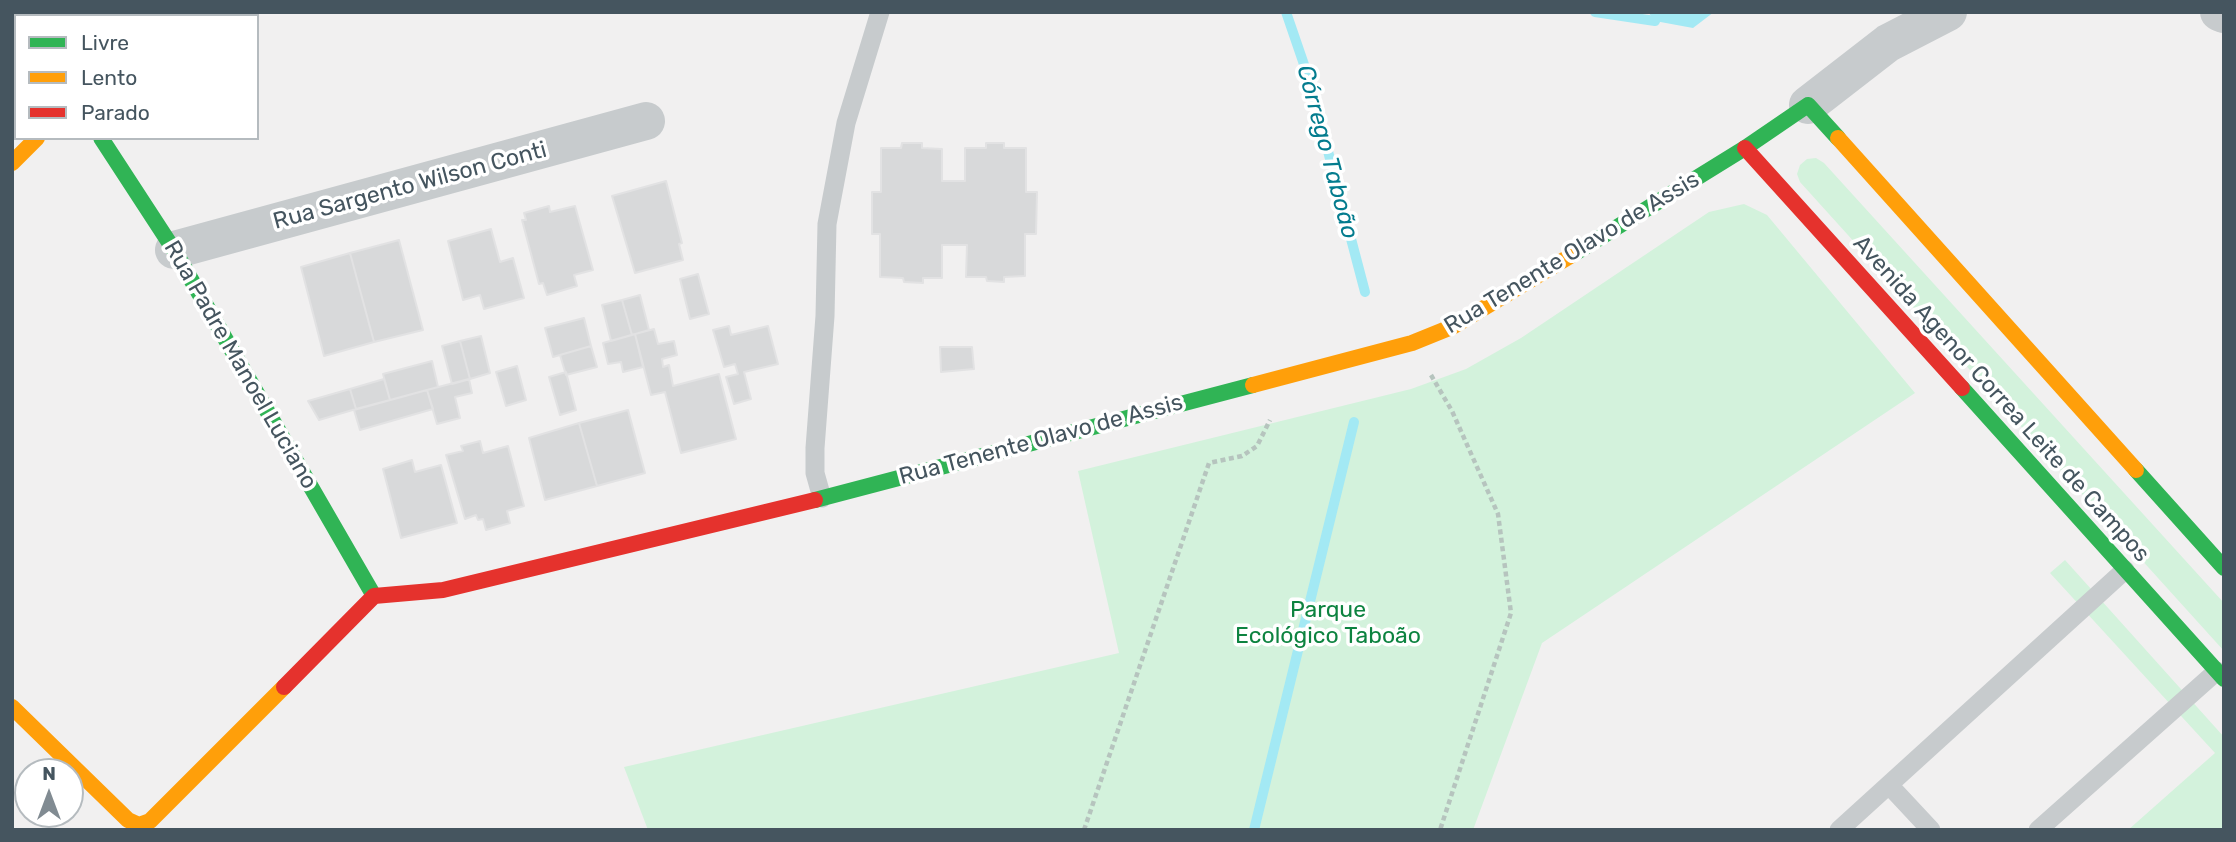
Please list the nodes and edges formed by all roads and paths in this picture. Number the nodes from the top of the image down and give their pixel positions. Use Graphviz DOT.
graph roads {
  1 [pos="880,12"];
  2 [pos="1948,12"];
  3 [pos="1808,105"];
  4 [pos="646,121"];
  5 [pos="35,140"];
  6 [pos="103,140"];
  7 [pos="1745,148"];
  8 [pos="12,163"];
  9 [pos="174,250"];
  10 [pos="1412,343"];
  11 [pos="1293,375"];
  12 [pos="822,498"];
  13 [pos="2224,568"];
  14 [pos="2124,570"];
  15 [pos="374,596"];
  16 [pos="2220,675"];
  17 [pos="12,707"];
  18 [pos="1889,785"];
  19 [pos="1084,830"];
  20 [pos="1440,830"];
  21 [pos="1839,830"];
  22 [pos="1931,830"];
  23 [pos="2038,830"];
  1 -- 12 [label="lane"];
  2 -- 3 [label="street, Rua Tenente Olavo de Assis"];
  3 -- 7 [label="street, Rua Tenente Olavo de Assis"];
  3 -- 13 [label="street"];
  4 -- 9 [label="street, Rua Sargento Wilson Conti"];
  5 -- 8 [label="street"];
  6 -- 9 [label="street, Rua Padre Manoel Luciano"];
  7 -- 10 [label="street, Rua Tenente Olavo de Assis"];
  7 -- 14 [label="street, Avenida Agenor Correa Leite de Campos"];
  9 -- 15 [label="street, Rua Padre Manoel Luciano"];
  10 -- 11 [label="street, Rua Tenente Olavo de Assis"];
  10 -- 20 [label="path"];
  11 -- 12 [label="street, Rua Tenente Olavo de Assis"];
  11 -- 19 [label="path"];
  12 -- 15 [label="street, Rua Tenente Olavo de Assis"];
  14 -- 16 [label="street, Avenida Agenor Correa Leite de Campos"];
  14 -- 18 [label="lane"];
  15 -- 17 [label="street"];
  16 -- 23 [label="lane"];
  18 -- 21 [label="lane"];
  18 -- 22 [label="lane"];
}
